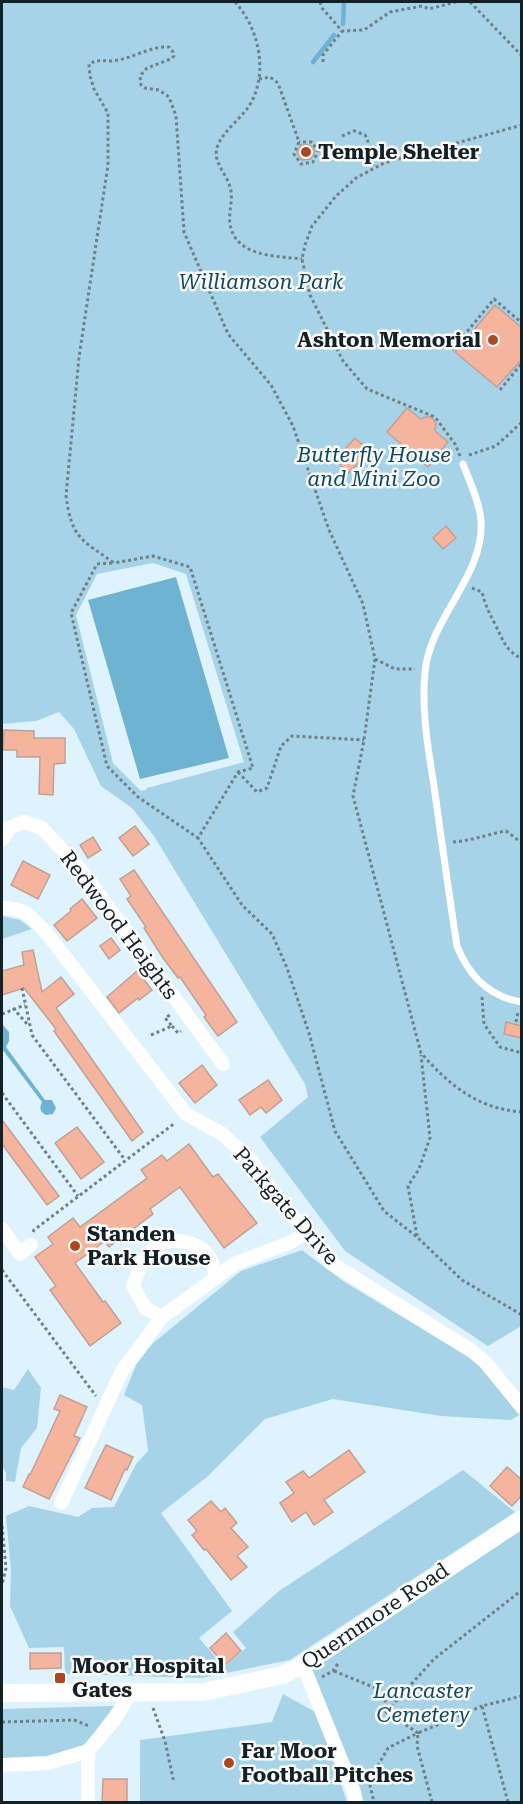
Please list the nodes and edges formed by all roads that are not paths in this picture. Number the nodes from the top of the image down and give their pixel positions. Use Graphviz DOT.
graph roads {
  1 [pos="462,461"];
  2 [pos="2,840"];
  3 [pos="2,908"];
  4 [pos="522,1002"];
  5 [pos="223,1064"];
  6 [pos="2,1229"];
  7 [pos="306,1233"];
  8 [pos="31,1245"];
  9 [pos="216,1278"];
  10 [pos="162,1317"];
  11 [pos="522,1407"];
  12 [pos="60,1503"];
  13 [pos="522,1519"];
  14 [pos="303,1665"];
  15 [pos="139,1692"];
  16 [pos="2,1693"];
  17 [pos="88,1751"];
  18 [pos="2,1765"];
  19 [pos="88,1803"];
  20 [pos="356,1803"];
  1 -- 4 [label="lane"];
  2 -- 5 [label="street, Redwood Heights"];
  3 -- 7 [label="street, Parkgate Drive"];
  6 -- 8 [label="street"];
  7 -- 9 [label="street"];
  7 -- 11 [label="street, Parkgate Drive"];
  9 -- 10 [label="street"];
  9 -- 10 [label="street"];
  10 -- 12 [label="street"];
  13 -- 14 [label="street, Quernmore Road"];
  14 -- 15 [label="street, Quernmore Road"];
  14 -- 20 [label="street"];
  15 -- 16 [label="street, Quernmore Road"];
  15 -- 17 [label="street"];
  17 -- 18 [label="street"];
  17 -- 19 [label="street"];
}
